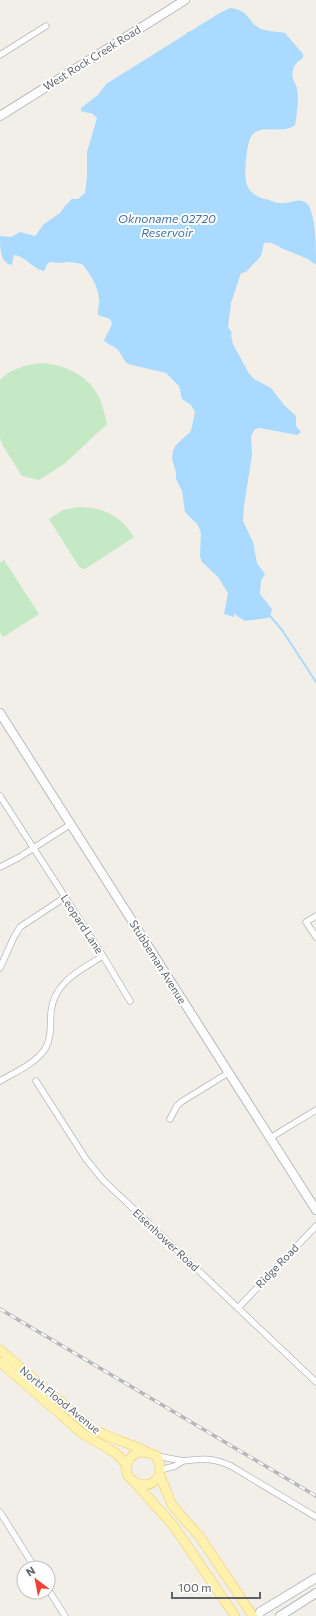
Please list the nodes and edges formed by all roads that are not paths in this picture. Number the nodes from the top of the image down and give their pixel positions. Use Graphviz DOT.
graph roads {
  1 [pos="185,0"];
  2 [pos="46,26"];
  3 [pos="0,55"];
  4 [pos="0,116"];
  5 [pos="0,713"];
  6 [pos="0,796"];
  7 [pos="70,824"];
  8 [pos="33,848"];
  9 [pos="0,867"];
  10 [pos="64,898"];
  11 [pos="316,916"];
  12 [pos="316,937"];
  13 [pos="103,956"];
  14 [pos="0,968"];
  15 [pos="130,1001"];
  16 [pos="228,1073"];
  17 [pos="36,1081"];
  18 [pos="0,1082"];
  19 [pos="316,1110"];
  20 [pos="170,1119"];
  21 [pos="270,1138"];
  22 [pos="316,1209"];
  23 [pos="316,1226"];
  24 [pos="238,1308"];
  25 [pos="0,1350"];
  26 [pos="0,1362"];
  27 [pos="316,1382"];
  28 [pos="147,1452"];
  29 [pos="157,1456"];
  30 [pos="182,1461"];
  31 [pos="127,1466"];
  32 [pos="160,1471"];
  33 [pos="135,1483"];
  34 [pos="0,1512"];
  35 [pos="316,1517"];
  36 [pos="30,1560"];
  37 [pos="316,1578"];
  38 [pos="316,1593"];
  39 [pos="55,1600"];
  40 [pos="65,1616"];
  41 [pos="235,1616"];
  42 [pos="253,1616"];
  43 [pos="258,1616"];
  44 [pos="280,1616"];
  1 -- 4 [label="street, West Rock Creek Road"];
  2 -- 3 [label="street"];
  5 -- 7 [label="street, Stubbeman Avenue"];
  6 -- 8 [label="street, Leopard Lane"];
  7 -- 8 [label="street"];
  7 -- 16 [label="street, Stubbeman Avenue"];
  8 -- 9 [label="street"];
  8 -- 10 [label="street, Leopard Lane"];
  10 -- 13 [label="street, Leopard Lane"];
  10 -- 14 [label="street"];
  11 -- 12 [label="street"];
  13 -- 15 [label="street, Leopard Lane"];
  13 -- 18 [label="street"];
  16 -- 20 [label="street"];
  16 -- 21 [label="street, Stubbeman Avenue"];
  17 -- 24 [label="street, Eisenhower Road"];
  19 -- 21 [label="street"];
  21 -- 22 [label="street, Stubbeman Avenue"];
  23 -- 24 [label="street, Ridge Road"];
  24 -- 27 [label="street, Eisenhower Road"];
  25 -- 28 [label="main road, North Flood Avenue"];
  26 -- 31 [label="main road, North Flood Avenue"];
  28 -- 29 [label="main road"];
  28 -- 31 [label="main road"];
  29 -- 30 [label="street"];
  29 -- 32 [label="main road"];
  30 -- 32 [label="street"];
  30 -- 35 [label="street"];
  31 -- 33 [label="main road"];
  32 -- 33 [label="main road"];
  32 -- 42 [label="main road"];
  33 -- 41 [label="main road"];
  34 -- 36 [label="street"];
  37 -- 43 [label="street"];
  38 -- 44 [label="street"];
  39 -- 40 [label="street"];
}
